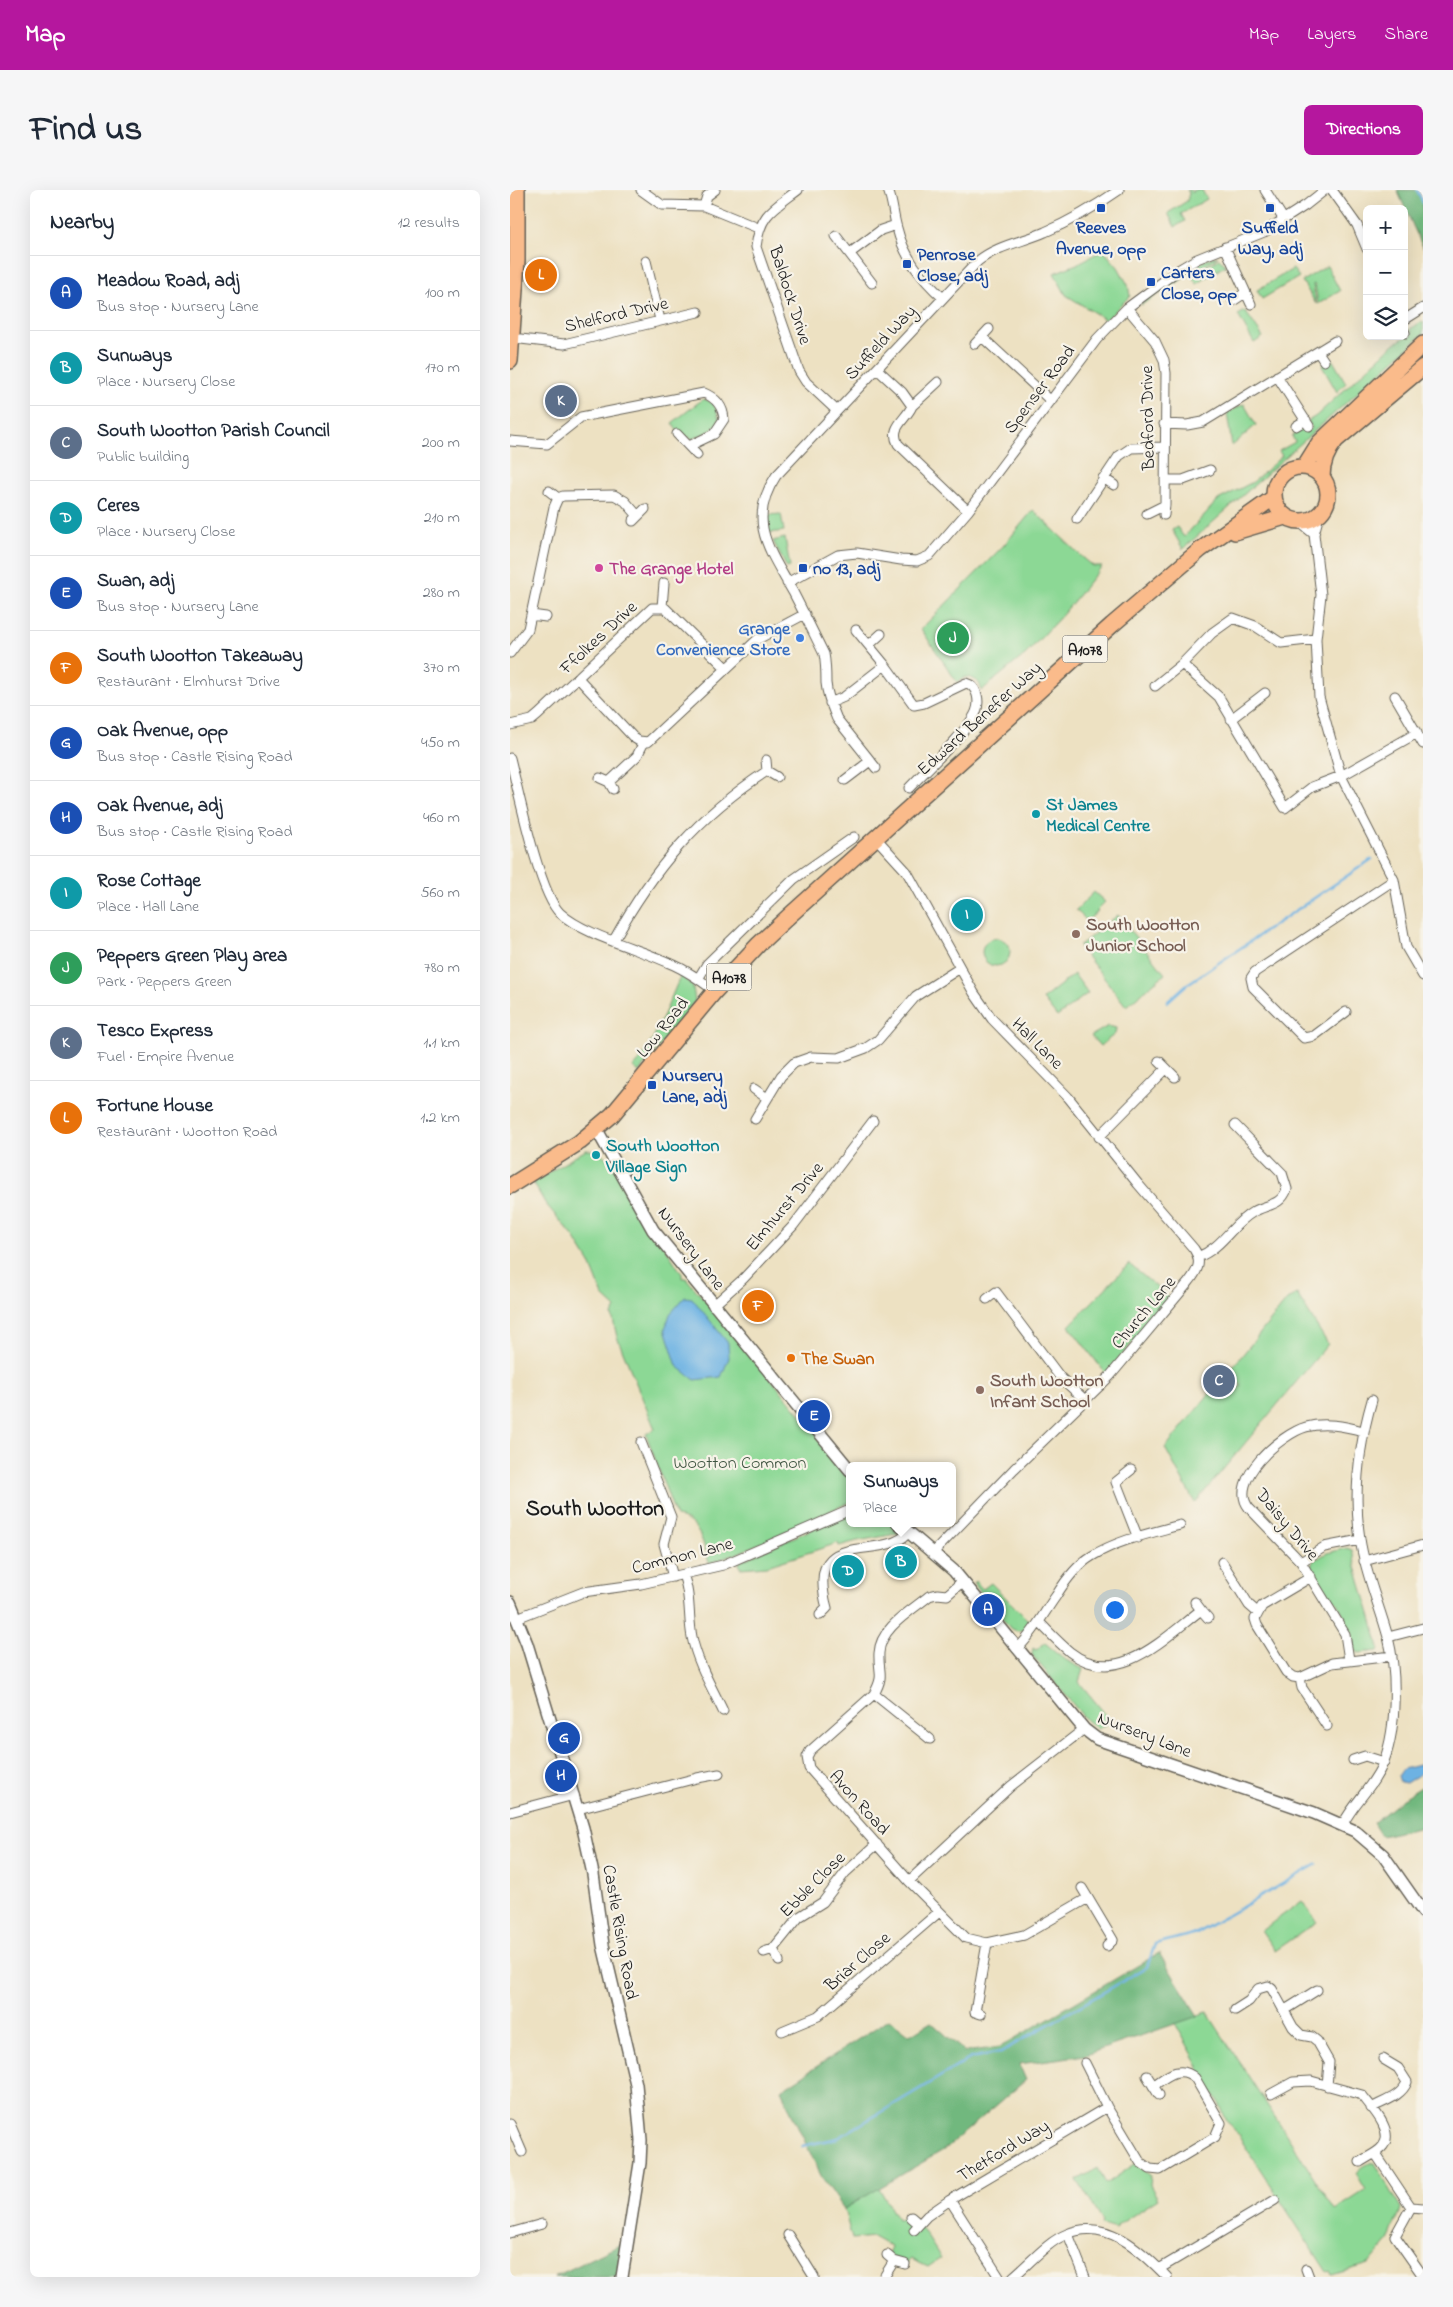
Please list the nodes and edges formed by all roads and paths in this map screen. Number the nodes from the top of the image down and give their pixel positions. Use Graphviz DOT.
graph roads {
  1 [pos="517,190"];
  2 [pos="641,190"];
  3 [pos="715,190"];
  4 [pos="798,190"];
  5 [pos="888,190"];
  6 [pos="1119,190"];
  7 [pos="1265,190"];
  8 [pos="1325,190"];
  9 [pos="1332,190"];
  10 [pos="704,206"];
  11 [pos="1284,220"];
  12 [pos="896,225"];
  13 [pos="758,228"];
  14 [pos="836,236"];
  15 [pos="1363,240"];
  16 [pos="1225,248"];
  17 [pos="850,253"];
  18 [pos="646,261"];
  19 [pos="872,283"];
  20 [pos="1245,293"];
  21 [pos="943,298"];
  22 [pos="1233,301"];
  23 [pos="1251,304"];
  24 [pos="1127,308"];
  25 [pos="1423,308"];
  26 [pos="698,312"];
  27 [pos="1408,317"];
  28 [pos="660,320"];
  29 [pos="989,329"];
  30 [pos="982,337"];
  31 [pos="512,338"];
  32 [pos="1335,341"];
  33 [pos="975,344"];
  34 [pos="1423,344"];
  35 [pos="1318,352"];
  36 [pos="510,360"];
  37 [pos="1324,361"];
  38 [pos="1423,367"];
  39 [pos="877,369"];
  40 [pos="1277,376"];
  41 [pos="938,382"];
  42 [pos="1051,401"];
  43 [pos="912,406"];
  44 [pos="836,410"];
  45 [pos="1164,424"];
  46 [pos="1296,426"];
  47 [pos="677,434"];
  48 [pos="510,441"];
  49 [pos="689,446"];
  50 [pos="1164,446"];
  51 [pos="697,455"];
  52 [pos="1304,467"];
  53 [pos="1210,470"];
  54 [pos="1322,476"];
  55 [pos="1103,478"];
  56 [pos="1165,480"];
  57 [pos="1114,485"];
  58 [pos="549,491"];
  59 [pos="558,498"];
  60 [pos="1273,498"];
  61 [pos="1165,505"];
  62 [pos="968,511"];
  63 [pos="1147,514"];
  64 [pos="639,515"];
  65 [pos="1164,515"];
  66 [pos="1318,515"];
  67 [pos="1077,519"];
  68 [pos="1292,519"];
  69 [pos="1314,534"];
  70 [pos="1200,550"];
  71 [pos="664,583"];
  72 [pos="788,583"];
  73 [pos="662,607"];
  74 [pos="804,614"];
  75 [pos="531,615"];
  76 [pos="546,617"];
  77 [pos="856,630"];
  78 [pos="881,634"];
  79 [pos="1316,639"];
  80 [pos="868,645"];
  81 [pos="510,653"];
  82 [pos="1182,664"];
  83 [pos="885,665"];
  84 [pos="726,668"];
  85 [pos="578,678"];
  86 [pos="1155,686"];
  87 [pos="1264,692"];
  88 [pos="1395,696"];
  89 [pos="830,703"];
  90 [pos="1231,719"];
  91 [pos="510,725"];
  92 [pos="1417,733"];
  93 [pos="644,742"];
  94 [pos="1423,744"];
  95 [pos="510,758"];
  96 [pos="766,760"];
  97 [pos="870,760"];
  98 [pos="876,768"];
  99 [pos="767,771"];
  100 [pos="777,776"];
  101 [pos="1341,776"];
  102 [pos="845,780"];
  103 [pos="608,783"];
  104 [pos="909,788"];
  105 [pos="876,838"];
  106 [pos="850,841"];
  107 [pos="1394,880"];
  108 [pos="614,940"];
  109 [pos="960,968"];
  110 [pos="1423,976"];
  111 [pos="698,979"];
  112 [pos="716,992"];
  113 [pos="1346,1012"];
  114 [pos="1159,1061"];
  115 [pos="1166,1069"];
  116 [pos="1175,1077"];
  117 [pos="754,1089"];
  118 [pos="767,1098"];
  119 [pos="755,1119"];
  120 [pos="873,1121"];
  121 [pos="1235,1125"];
  122 [pos="596,1130"];
  123 [pos="1100,1137"];
  124 [pos="510,1186"];
  125 [pos="1198,1257"];
  126 [pos="1004,1286"];
  127 [pos="996,1292"];
  128 [pos="987,1299"];
  129 [pos="714,1306"];
  130 [pos="1085,1400"];
  131 [pos="1372,1400"];
  132 [pos="1363,1431"];
  133 [pos="640,1442"];
  134 [pos="846,1465"];
  135 [pos="1131,1470"];
  136 [pos="846,1512"];
  137 [pos="1180,1526"];
  138 [pos="902,1527"];
  139 [pos="908,1533"];
  140 [pos="1138,1538"];
  141 [pos="1360,1540"];
  142 [pos="1423,1545"];
  143 [pos="933,1553"];
  144 [pos="1364,1561"];
  145 [pos="1222,1562"];
  146 [pos="1302,1562"];
  147 [pos="678,1576"];
  148 [pos="1311,1577"];
  149 [pos="963,1581"];
  150 [pos="510,1602"];
  151 [pos="1195,1602"];
  152 [pos="1201,1610"];
  153 [pos="1257,1612"];
  154 [pos="820,1615"];
  155 [pos="517,1618"];
  156 [pos="1208,1618"];
  157 [pos="1039,1622"];
  158 [pos="1423,1628"];
  159 [pos="1388,1637"];
  160 [pos="1017,1649"];
  161 [pos="1392,1656"];
  162 [pos="1349,1660"];
  163 [pos="1300,1678"];
  164 [pos="874,1694"];
  165 [pos="723,1711"];
  166 [pos="1326,1726"];
  167 [pos="1084,1729"];
  168 [pos="929,1740"];
  169 [pos="1353,1760"];
  170 [pos="1384,1762"];
  171 [pos="719,1774"];
  172 [pos="574,1795"];
  173 [pos="578,1809"];
  174 [pos="510,1812"];
  175 [pos="1343,1824"];
  176 [pos="877,1844"];
  177 [pos="909,1881"];
  178 [pos="1082,1888"];
  179 [pos="1088,1898"];
  180 [pos="939,1912"];
  181 [pos="1423,1912"];
  182 [pos="987,1943"];
  183 [pos="1107,1946"];
  184 [pos="774,1949"];
  185 [pos="764,1952"];
  186 [pos="779,1961"];
  187 [pos="1317,1990"];
  188 [pos="1235,2010"];
  189 [pos="1285,2010"];
  190 [pos="981,2014"];
  191 [pos="792,2027"];
  192 [pos="782,2031"];
  193 [pos="796,2037"];
  194 [pos="1383,2059"];
  195 [pos="1085,2063"];
  196 [pos="1147,2076"];
  197 [pos="1153,2086"];
  198 [pos="1327,2086"];
  199 [pos="1271,2094"];
  200 [pos="1158,2095"];
  201 [pos="1107,2107"];
  202 [pos="1371,2108"];
  203 [pos="510,2124"];
  204 [pos="517,2147"];
  205 [pos="1375,2153"];
  206 [pos="1360,2162"];
  207 [pos="950,2200"];
  208 [pos="1410,2207"];
  209 [pos="1423,2208"];
  210 [pos="1273,2213"];
  211 [pos="911,2217"];
  212 [pos="542,2224"];
  213 [pos="510,2233"];
  214 [pos="1068,2234"];
  215 [pos="788,2235"];
  216 [pos="803,2238"];
  217 [pos="794,2244"];
  218 [pos="905,2264"];
  219 [pos="1159,2269"];
  220 [pos="1423,2276"];
  221 [pos="622,2277"];
  222 [pos="814,2277"];
  223 [pos="884,2277"];
  224 [pos="999,2277"];
  225 [pos="1013,2277"];
  226 [pos="1084,2277"];
  227 [pos="1167,2277"];
  1 -- 31 [label="main road"];
  2 -- 10 [label="street"];
  3 -- 10 [label="street"];
  4 -- 13 [label="street, Baldock Drive"];
  5 -- 12 [label="street"];
  6 -- 21 [label="street, Suffield Way"];
  7 -- 11 [label="street"];
  8 -- 11 [label="street, Spenser Road"];
  9 -- 15 [label="street"];
  10 -- 13 [label="street"];
  11 -- 16 [label="street, Spenser Road"];
  12 -- 17 [label="street"];
  12 -- 21 [label="street"];
  13 -- 44 [label="street, Baldock Drive"];
  14 -- 17 [label="street"];
  16 -- 20 [label="street"];
  16 -- 24 [label="street, Spenser Road"];
  17 -- 19 [label="street"];
  18 -- 28 [label="street"];
  20 -- 22 [label="street"];
  20 -- 23 [label="street"];
  21 -- 39 [label="street, Suffield Way"];
  24 -- 42 [label="street, Spenser Road"];
  24 -- 45 [label="street, Bedford Drive"];
  25 -- 27 [label="street"];
  26 -- 28 [label="street, Shelford Drive"];
  28 -- 31 [label="street, Shelford Drive"];
  29 -- 30 [label="street"];
  30 -- 33 [label="street"];
  30 -- 42 [label="street"];
  31 -- 36 [label="main road"];
  32 -- 35 [label="street"];
  34 -- 52 [label="main road"];
  35 -- 37 [label="street"];
  35 -- 40 [label="street"];
  38 -- 54 [label="main road"];
  39 -- 43 [label="street"];
  39 -- 44 [label="street, Suffield Way"];
  40 -- 45 [label="street"];
  40 -- 46 [label="street"];
  41 -- 43 [label="street"];
  42 -- 62 [label="street, Spenser Road"];
  43 -- 62 [label="street"];
  44 -- 72 [label="street, Suffield Way"];
  45 -- 50 [label="street, Bedford Drive"];
  47 -- 49 [label="street"];
  48 -- 49 [label="street"];
  49 -- 51 [label="street"];
  50 -- 55 [label="street"];
  50 -- 56 [label="street, Bedford Drive"];
  52 -- 54 [label="main road"];
  52 -- 60 [label="main road"];
  53 -- 56 [label="street, Bedford Drive"];
  54 -- 66 [label="main road"];
  55 -- 57 [label="street"];
  55 -- 67 [label="street"];
  56 -- 61 [label="street, Bedford Drive"];
  58 -- 59 [label="street"];
  59 -- 64 [label="street"];
  59 -- 75 [label="street"];
  60 -- 68 [label="main road"];
  60 -- 70 [label="main road, Edward Benefer Way / A1078"];
  61 -- 63 [label="street"];
  61 -- 65 [label="street, Bedford Drive"];
  62 -- 72 [label="street, Spenser Road"];
  66 -- 68 [label="main road, Edward Benefer Way / A1078"];
  66 -- 69 [label="street"];
  68 -- 69 [label="street"];
  68 -- 70 [label="main road, Edward Benefer Way / A1078"];
  69 -- 79 [label="street"];
  70 -- 105 [label="main road, Edward Benefer Way / A1078"];
  71 -- 73 [label="street"];
  72 -- 74 [label="street, Suffield Way"];
  73 -- 84 [label="street, Ffolkes Drive"];
  73 -- 85 [label="street, Ffolkes Drive"];
  74 -- 84 [label="street"];
  74 -- 89 [label="street, Suffield Way"];
  75 -- 76 [label="street"];
  75 -- 81 [label="street"];
  77 -- 80 [label="street"];
  78 -- 80 [label="street"];
  79 -- 82 [label="street"];
  79 -- 101 [label="street"];
  80 -- 83 [label="street"];
  82 -- 86 [label="street"];
  82 -- 90 [label="street"];
  83 -- 89 [label="street"];
  83 -- 104 [label="street"];
  84 -- 93 [label="street"];
  85 -- 91 [label="street, Ffolkes Drive"];
  85 -- 93 [label="street"];
  87 -- 90 [label="street"];
  88 -- 92 [label="street"];
  89 -- 97 [label="street"];
  90 -- 101 [label="street"];
  92 -- 94 [label="street"];
  92 -- 101 [label="street"];
  93 -- 103 [label="street"];
  95 -- 108 [label="street"];
  96 -- 99 [label="street"];
  97 -- 98 [label="street"];
  97 -- 102 [label="street"];
  99 -- 100 [label="street"];
  99 -- 108 [label="street"];
  101 -- 107 [label="street"];
  105 -- 109 [label="street, Hall Lane"];
  105 -- 112 [label="main road, Low Road / A1078"];
  106 -- 111 [label="street"];
  107 -- 110 [label="street"];
  107 -- 113 [label="street"];
  108 -- 111 [label="street"];
  109 -- 118 [label="street"];
  109 -- 123 [label="street, Hall Lane"];
  111 -- 112 [label="street"];
  112 -- 122 [label="main road, Low Road / A1078"];
  114 -- 115 [label="street"];
  115 -- 116 [label="street"];
  115 -- 123 [label="street"];
  117 -- 118 [label="street"];
  118 -- 119 [label="street"];
  120 -- 129 [label="street, Elmhurst Drive"];
  121 -- 125 [label="street"];
  122 -- 124 [label="main road, Low Road / A1078"];
  122 -- 129 [label="street, Nursery Lane"];
  123 -- 125 [label="street, Hall Lane"];
  125 -- 130 [label="street, Church Lane"];
  126 -- 127 [label="street"];
  127 -- 128 [label="street"];
  127 -- 130 [label="street"];
  129 -- 134 [label="street, Nursery Lane"];
  130 -- 143 [label="street, Church Lane"];
  131 -- 132 [label="street"];
  132 -- 141 [label="street"];
  132 -- 146 [label="street, Daisy Drive"];
  133 -- 147 [label="street"];
  135 -- 140 [label="street"];
  136 -- 147 [label="street, Common Lane"];
  137 -- 140 [label="street"];
  138 -- 139 [label="street, Nursery Lane"];
  139 -- 143 [label="street, Nursery Lane"];
  139 -- 154 [label="street"];
  140 -- 157 [label="street"];
  141 -- 144 [label="street"];
  141 -- 146 [label="street"];
  142 -- 144 [label="street"];
  143 -- 149 [label="street, Nursery Lane"];
  144 -- 159 [label="street"];
  145 -- 153 [label="street"];
  146 -- 148 [label="street, Daisy Drive"];
  147 -- 155 [label="street, Common Lane"];
  147 -- 165 [label="street"];
  148 -- 153 [label="street"];
  148 -- 162 [label="street, Daisy Drive"];
  149 -- 160 [label="street, Nursery Lane"];
  149 -- 164 [label="street"];
  150 -- 155 [label="street, Castle Rising Road"];
  151 -- 152 [label="street"];
  152 -- 156 [label="street"];
  152 -- 157 [label="street"];
  153 -- 163 [label="street"];
  155 -- 172 [label="street, Castle Rising Road"];
  157 -- 160 [label="street"];
  158 -- 159 [label="street"];
  159 -- 161 [label="street"];
  160 -- 167 [label="street, Nursery Lane"];
  161 -- 162 [label="street"];
  161 -- 170 [label="street"];
  162 -- 163 [label="street"];
  163 -- 166 [label="street"];
  164 -- 168 [label="street"];
  164 -- 176 [label="street, Avon Road"];
  167 -- 175 [label="street, Nursery Lane"];
  167 -- 177 [label="street"];
  169 -- 170 [label="street"];
  170 -- 175 [label="street"];
  171 -- 173 [label="street"];
  172 -- 173 [label="street, Castle Rising Road"];
  172 -- 174 [label="street"];
  173 -- 221 [label="street, Castle Rising Road"];
  175 -- 181 [label="street, Nursery Lane"];
  176 -- 177 [label="street, Avon Road"];
  176 -- 184 [label="street, Ebble Close"];
  177 -- 180 [label="street, Avon Road"];
  178 -- 179 [label="street"];
  179 -- 182 [label="street"];
  179 -- 183 [label="street"];
  180 -- 182 [label="street, Avon Road"];
  180 -- 191 [label="street, Briar Close"];
  182 -- 190 [label="street"];
  184 -- 185 [label="street"];
  184 -- 186 [label="street"];
  187 -- 189 [label="street"];
  188 -- 189 [label="street"];
  189 -- 198 [label="street"];
  191 -- 192 [label="street, Briar Close"];
  191 -- 193 [label="street"];
  194 -- 202 [label="street"];
  195 -- 201 [label="street"];
  196 -- 197 [label="street"];
  197 -- 200 [label="street"];
  197 -- 201 [label="street"];
  198 -- 199 [label="street"];
  198 -- 202 [label="street"];
  201 -- 207 [label="street, Thetford Way"];
  202 -- 205 [label="street"];
  203 -- 204 [label="street"];
  205 -- 206 [label="street"];
  205 -- 208 [label="street"];
  207 -- 211 [label="street, Thetford Way"];
  207 -- 224 [label="street"];
  208 -- 209 [label="street"];
  208 -- 220 [label="street"];
  210 -- 219 [label="street"];
  212 -- 213 [label="street"];
  214 -- 219 [label="street"];
  214 -- 225 [label="street"];
  214 -- 226 [label="street"];
  215 -- 217 [label="street"];
  216 -- 217 [label="street"];
  217 -- 222 [label="street"];
  218 -- 223 [label="street"];
  219 -- 227 [label="street"];
}
